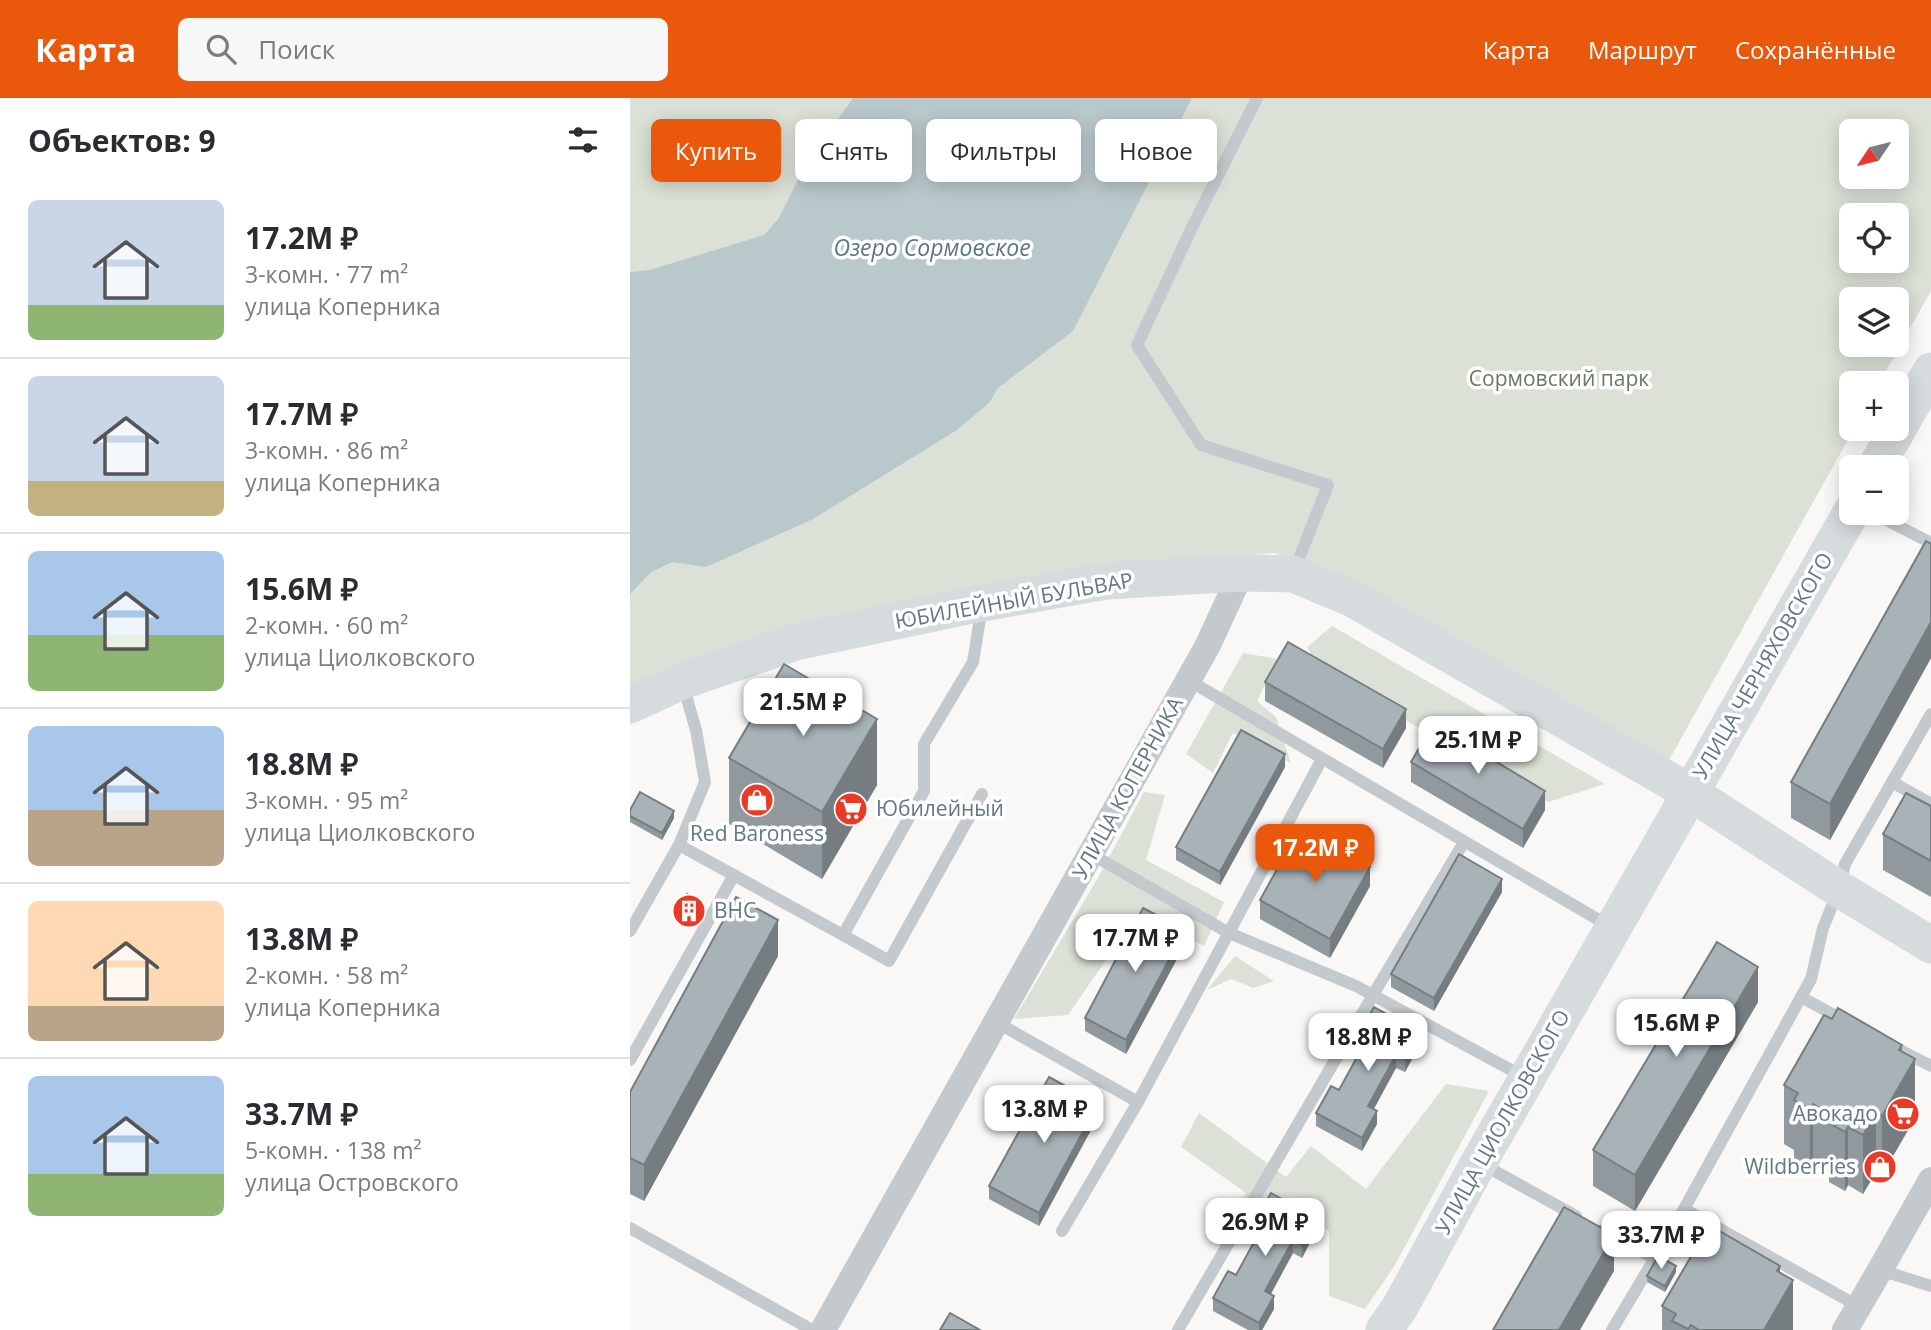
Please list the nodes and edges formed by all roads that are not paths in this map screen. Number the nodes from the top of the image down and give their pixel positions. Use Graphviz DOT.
graph roads {
  1 [pos="1257,98"];
  2 [pos="1931,371"];
  3 [pos="1883,455"];
  4 [pos="1844,525"];
  5 [pos="1896,525"];
  6 [pos="1931,543"];
  7 [pos="1241,573"];
  8 [pos="1293,574"];
  9 [pos="982,603"];
  10 [pos="682,681"];
  11 [pos="1188,681"];
  12 [pos="630,705"];
  13 [pos="1931,714"];
  14 [pos="1322,759"];
  15 [pos="1892,782"];
  16 [pos="1691,793"];
  17 [pos="982,794"];
  18 [pos="1931,804"];
  19 [pos="1464,842"];
  20 [pos="679,845"];
  21 [pos="1091,854"];
  22 [pos="734,875"];
  23 [pos="1839,889"];
  24 [pos="1613,928"];
  25 [pos="630,930"];
  26 [pos="1229,933"];
  27 [pos="843,935"];
  28 [pos="1931,945"];
  29 [pos="1373,995"];
  30 [pos="1801,997"];
  31 [pos="996,1023"];
  32 [pos="630,1060"];
  33 [pos="1931,1066"];
  34 [pos="1527,1079"];
  35 [pos="1138,1102"];
  36 [pos="1479,1162"];
  37 [pos="1931,1180"];
  38 [pos="1684,1209"];
  39 [pos="1581,1219"];
  40 [pos="1594,1225"];
  41 [pos="630,1228"];
  42 [pos="1062,1231"];
  43 [pos="1654,1258"];
  44 [pos="1881,1270"];
  45 [pos="1931,1286"];
  46 [pos="1858,1306"];
  47 [pos="1391,1322"];
  48 [pos="1182,1329"];
  49 [pos="812,1330"];
  50 [pos="823,1330"];
  51 [pos="1612,1330"];
  52 [pos="1845,1330"];
  1 -- 8 [label="lane"];
  2 -- 3 [label="street"];
  4 -- 16 [label="street, УЛИЦА ЧЕРНЯХОВСКОГО"];
  5 -- 6 [label="lane"];
  7 -- 8 [label="street, ЮБИЛЕЙНЫЙ БУЛЬВАР"];
  7 -- 9 [label="street, ЮБИЛЕЙНЫЙ БУЛЬВАР"];
  7 -- 11 [label="street, УЛИЦА КОПЕРНИКА"];
  8 -- 16 [label="street, ЮБИЛЕЙНЫЙ БУЛЬВАР"];
  9 -- 10 [label="street, ЮБИЛЕЙНЫЙ БУЛЬВАР"];
  9 -- 27 [label="lane"];
  10 -- 12 [label="street, ЮБИЛЕЙНЫЙ БУЛЬВАР"];
  10 -- 20 [label="lane"];
  11 -- 14 [label="lane"];
  11 -- 21 [label="street, УЛИЦА КОПЕРНИКА"];
  13 -- 15 [label="lane"];
  14 -- 19 [label="lane"];
  14 -- 26 [label="lane"];
  15 -- 18 [label="lane"];
  15 -- 23 [label="lane"];
  16 -- 23 [label="street, УЛИЦА ЧЕРНЯХОВСКОГО"];
  16 -- 24 [label="street, УЛИЦА ЦИОЛКОВСКОГО"];
  17 -- 27 [label="lane"];
  19 -- 24 [label="lane"];
  19 -- 29 [label="lane"];
  20 -- 22 [label="lane"];
  20 -- 25 [label="lane"];
  21 -- 26 [label="lane"];
  21 -- 31 [label="street, УЛИЦА КОПЕРНИКА"];
  22 -- 27 [label="lane"];
  22 -- 32 [label="lane"];
  23 -- 28 [label="street, УЛИЦА ЧЕРНЯХОВСКОГО"];
  23 -- 30 [label="lane"];
  24 -- 34 [label="street, УЛИЦА ЦИОЛКОВСКОГО"];
  26 -- 29 [label="lane"];
  26 -- 35 [label="lane"];
  29 -- 34 [label="lane"];
  29 -- 48 [label="lane"];
  30 -- 33 [label="lane"];
  30 -- 38 [label="lane"];
  31 -- 35 [label="lane"];
  31 -- 50 [label="street, УЛИЦА КОПЕРНИКА"];
  34 -- 36 [label="street, УЛИЦА ЦИОЛКОВСКОГО"];
  35 -- 42 [label="lane"];
  36 -- 39 [label="lane"];
  36 -- 47 [label="street, УЛИЦА ЦИОЛКОВСКОГО"];
  37 -- 44 [label="street"];
  38 -- 43 [label="lane"];
  38 -- 46 [label="lane"];
  40 -- 43 [label="lane"];
  41 -- 49 [label="lane"];
  43 -- 51 [label="lane"];
  44 -- 45 [label="lane"];
  44 -- 46 [label="street"];
  46 -- 52 [label="street"];
}
